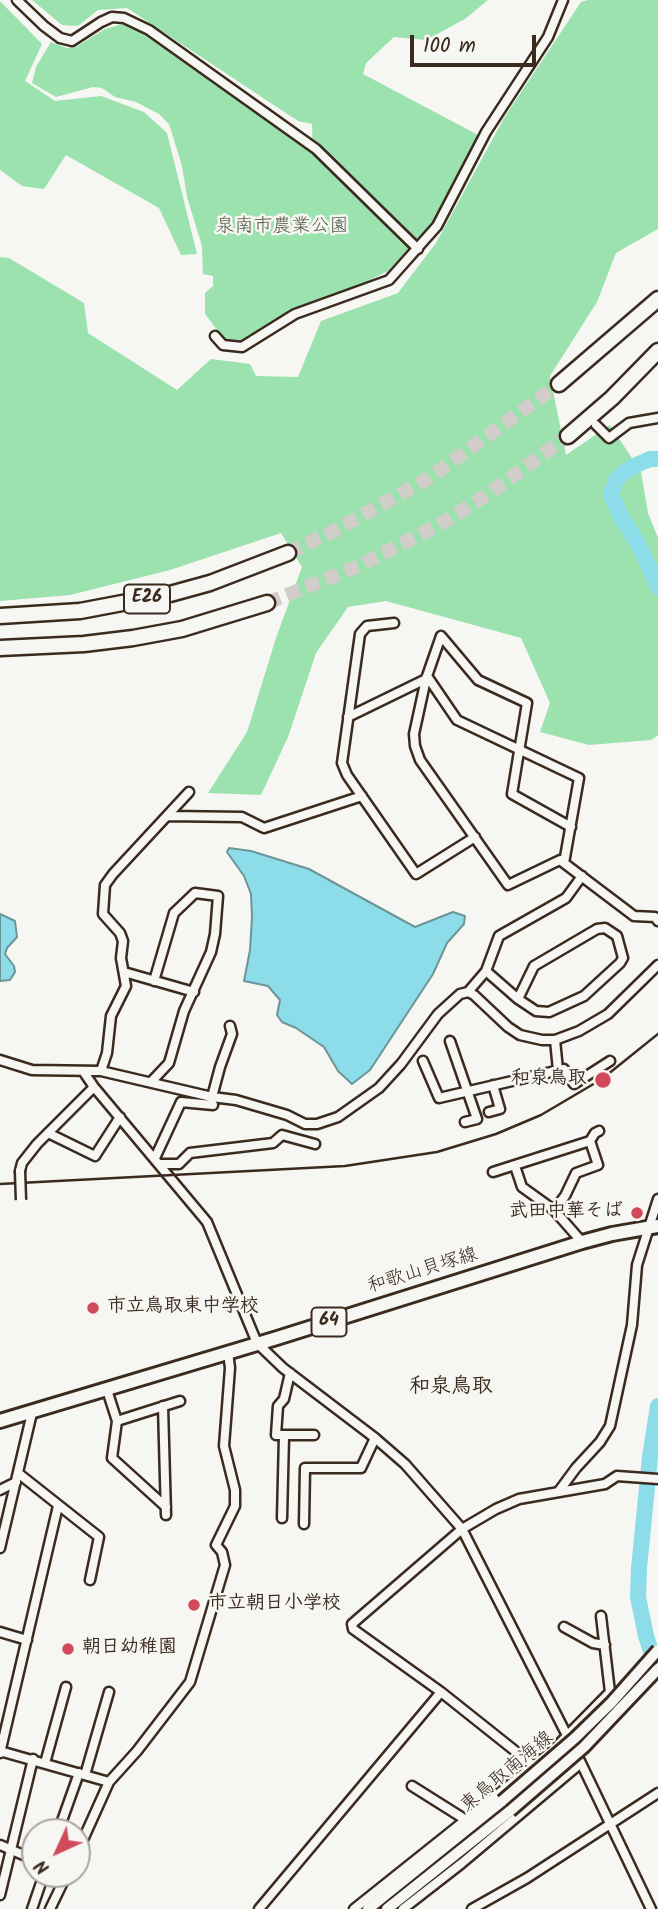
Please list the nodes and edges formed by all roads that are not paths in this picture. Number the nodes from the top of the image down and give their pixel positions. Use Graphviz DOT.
graph roads {
  1 [pos="17,0"];
  2 [pos="563,0"];
  3 [pos="418,249"];
  4 [pos="658,299"];
  5 [pos="215,336"];
  6 [pos="658,351"];
  7 [pos="559,384"];
  8 [pos="658,418"];
  9 [pos="596,425"];
  10 [pos="568,436"];
  11 [pos="288,553"];
  12 [pos="267,604"];
  13 [pos="0,616"];
  14 [pos="394,623"];
  15 [pos="0,648"];
  16 [pos="426,678"];
  17 [pos="348,717"];
  18 [pos="519,748"];
  19 [pos="189,792"];
  20 [pos="362,796"];
  21 [pos="168,816"];
  22 [pos="571,827"];
  23 [pos="475,837"];
  24 [pos="564,863"];
  25 [pos="582,876"];
  26 [pos="658,921"];
  27 [pos="658,965"];
  28 [pos="486,971"];
  29 [pos="124,972"];
  30 [pos="154,981"];
  31 [pos="194,992"];
  32 [pos="468,992"];
  33 [pos="518,999"];
  34 [pos="230,1026"];
  35 [pos="555,1040"];
  36 [pos="450,1041"];
  37 [pos="0,1060"];
  38 [pos="610,1060"];
  39 [pos="423,1061"];
  40 [pos="558,1070"];
  41 [pos="83,1071"];
  42 [pos="101,1071"];
  43 [pos="151,1082"];
  44 [pos="493,1085"];
  45 [pos="94,1087"];
  46 [pos="467,1091"];
  47 [pos="213,1101"];
  48 [pos="489,1112"];
  49 [pos="120,1117"];
  50 [pos="466,1122"];
  51 [pos="599,1131"];
  52 [pos="48,1133"];
  53 [pos="590,1141"];
  54 [pos="315,1144"];
  55 [pos="157,1161"];
  56 [pos="515,1166"];
  57 [pos="493,1172"];
  58 [pos="658,1199"];
  59 [pos="21,1200"];
  60 [pos="554,1210"];
  61 [pos="654,1226"];
  62 [pos="582,1242"];
  63 [pos="257,1343"];
  64 [pos="228,1352"];
  65 [pos="290,1373"];
  66 [pos="107,1390"];
  67 [pos="180,1401"];
  68 [pos="163,1406"];
  69 [pos="32,1413"];
  70 [pos="0,1421"];
  71 [pos="117,1421"];
  72 [pos="314,1435"];
  73 [pos="284,1436"];
  74 [pos="375,1438"];
  75 [pos="17,1478"];
  76 [pos="658,1479"];
  77 [pos="0,1490"];
  78 [pos="559,1491"];
  79 [pos="58,1506"];
  80 [pos="282,1518"];
  81 [pos="304,1524"];
  82 [pos="462,1529"];
  83 [pos="0,1548"];
  84 [pos="90,1580"];
  85 [pos="601,1616"];
  86 [pos="564,1627"];
  87 [pos="0,1632"];
  88 [pos="27,1640"];
  89 [pos="605,1644"];
  90 [pos="658,1650"];
  91 [pos="658,1669"];
  92 [pos="66,1687"];
  93 [pos="109,1692"];
  94 [pos="441,1692"];
  95 [pos="567,1737"];
  96 [pos="0,1752"];
  97 [pos="33,1759"];
  98 [pos="45,1763"];
  99 [pos="581,1763"];
  100 [pos="534,1766"];
  101 [pos="82,1774"];
  102 [pos="109,1782"];
  103 [pos="412,1786"];
  104 [pos="658,1793"];
  105 [pos="64,1818"];
  106 [pos="466,1821"];
  107 [pos="91,1822"];
  108 [pos="610,1824"];
  109 [pos="0,1845"];
  110 [pos="10,1850"];
  111 [pos="21,1854"];
  112 [pos="39,1888"];
  113 [pos="60,1888"];
  114 [pos="0,1895"];
  115 [pos="32,1909"];
  116 [pos="50,1909"];
  117 [pos="259,1909"];
  118 [pos="354,1909"];
  119 [pos="368,1909"];
  120 [pos="387,1909"];
  121 [pos="403,1909"];
  122 [pos="472,1909"];
  123 [pos="651,1909"];
  1 -- 3 [label="street"];
  2 -- 3 [label="street"];
  3 -- 5 [label="street"];
  4 -- 7 [label="highway"];
  6 -- 10 [label="highway"];
  8 -- 9 [label="street"];
  11 -- 13 [label="highway, E26"];
  12 -- 15 [label="highway, E26"];
  14 -- 17 [label="street"];
  16 -- 17 [label="street"];
  16 -- 18 [label="street"];
  16 -- 18 [label="street"];
  16 -- 23 [label="street"];
  17 -- 20 [label="street"];
  18 -- 22 [label="street"];
  18 -- 22 [label="street"];
  19 -- 21 [label="street"];
  20 -- 21 [label="street"];
  20 -- 23 [label="street"];
  21 -- 29 [label="street"];
  22 -- 24 [label="street"];
  23 -- 24 [label="street"];
  24 -- 25 [label="street"];
  25 -- 26 [label="street"];
  25 -- 28 [label="street"];
  27 -- 35 [label="street"];
  28 -- 32 [label="street"];
  28 -- 33 [label="street"];
  29 -- 30 [label="street"];
  29 -- 42 [label="street"];
  30 -- 31 [label="street"];
  30 -- 31 [label="street"];
  31 -- 43 [label="street"];
  32 -- 35 [label="street"];
  32 -- 47 [label="street"];
  33 -- 33 [label="street"];
  34 -- 47 [label="street"];
  35 -- 40 [label="street"];
  36 -- 46 [label="street"];
  37 -- 41 [label="street"];
  38 -- 40 [label="street"];
  39 -- 46 [label="street"];
  40 -- 44 [label="street"];
  41 -- 42 [label="street"];
  41 -- 45 [label="street"];
  42 -- 43 [label="street"];
  43 -- 47 [label="street"];
  44 -- 46 [label="street"];
  44 -- 48 [label="street"];
  45 -- 49 [label="street"];
  45 -- 52 [label="street"];
  46 -- 50 [label="street"];
  47 -- 55 [label="street"];
  49 -- 52 [label="street"];
  49 -- 55 [label="street"];
  51 -- 53 [label="street"];
  52 -- 59 [label="street, bridge"];
  53 -- 56 [label="street"];
  53 -- 60 [label="street"];
  54 -- 55 [label="street"];
  55 -- 63 [label="street"];
  56 -- 57 [label="street"];
  56 -- 60 [label="street"];
  58 -- 61 [label="street"];
  60 -- 62 [label="street"];
  61 -- 62 [label="main road, 和歌山貝塚線 / 64"];
  61 -- 78 [label="street"];
  62 -- 63 [label="main road, 和歌山貝塚線 / 64"];
  63 -- 64 [label="main road, 和歌山貝塚線 / 64"];
  63 -- 65 [label="street"];
  64 -- 66 [label="main road, 和歌山貝塚線 / 64"];
  64 -- 102 [label="street"];
  65 -- 73 [label="street"];
  65 -- 74 [label="street"];
  66 -- 69 [label="main road, 和歌山貝塚線 / 64"];
  66 -- 71 [label="street"];
  67 -- 68 [label="street"];
  68 -- 71 [label="street"];
  68 -- 71 [label="street"];
  69 -- 70 [label="main road, 和歌山貝塚線 / 64"];
  69 -- 75 [label="street"];
  72 -- 73 [label="street"];
  73 -- 80 [label="street"];
  74 -- 81 [label="street"];
  74 -- 82 [label="street"];
  75 -- 77 [label="street"];
  75 -- 79 [label="street"];
  75 -- 83 [label="street"];
  76 -- 78 [label="street"];
  78 -- 82 [label="street"];
  79 -- 84 [label="street"];
  79 -- 88 [label="street"];
  82 -- 94 [label="street"];
  82 -- 95 [label="street"];
  85 -- 89 [label="street"];
  86 -- 89 [label="street"];
  87 -- 88 [label="street"];
  88 -- 96 [label="street"];
  89 -- 95 [label="street"];
  90 -- 119 [label="main road, 東鳥取南海線, bridge"];
  91 -- 120 [label="main road, 東鳥取南海線, bridge"];
  92 -- 98 [label="street"];
  93 -- 101 [label="street"];
  94 -- 100 [label="street"];
  94 -- 117 [label="street"];
  95 -- 99 [label="street"];
  95 -- 100 [label="street"];
  96 -- 97 [label="street"];
  97 -- 98 [label="street"];
  97 -- 110 [label="street"];
  98 -- 101 [label="street"];
  99 -- 108 [label="street"];
  99 -- 121 [label="street"];
  100 -- 106 [label="street"];
  101 -- 102 [label="street"];
  101 -- 105 [label="street"];
  102 -- 107 [label="street"];
  103 -- 106 [label="street"];
  104 -- 108 [label="street"];
  106 -- 118 [label="street"];
  108 -- 122 [label="street"];
  108 -- 123 [label="street"];
  109 -- 110 [label="street"];
  110 -- 111 [label="street"];
  110 -- 114 [label="street"];
  112 -- 115 [label="street"];
  113 -- 116 [label="street"];
}
